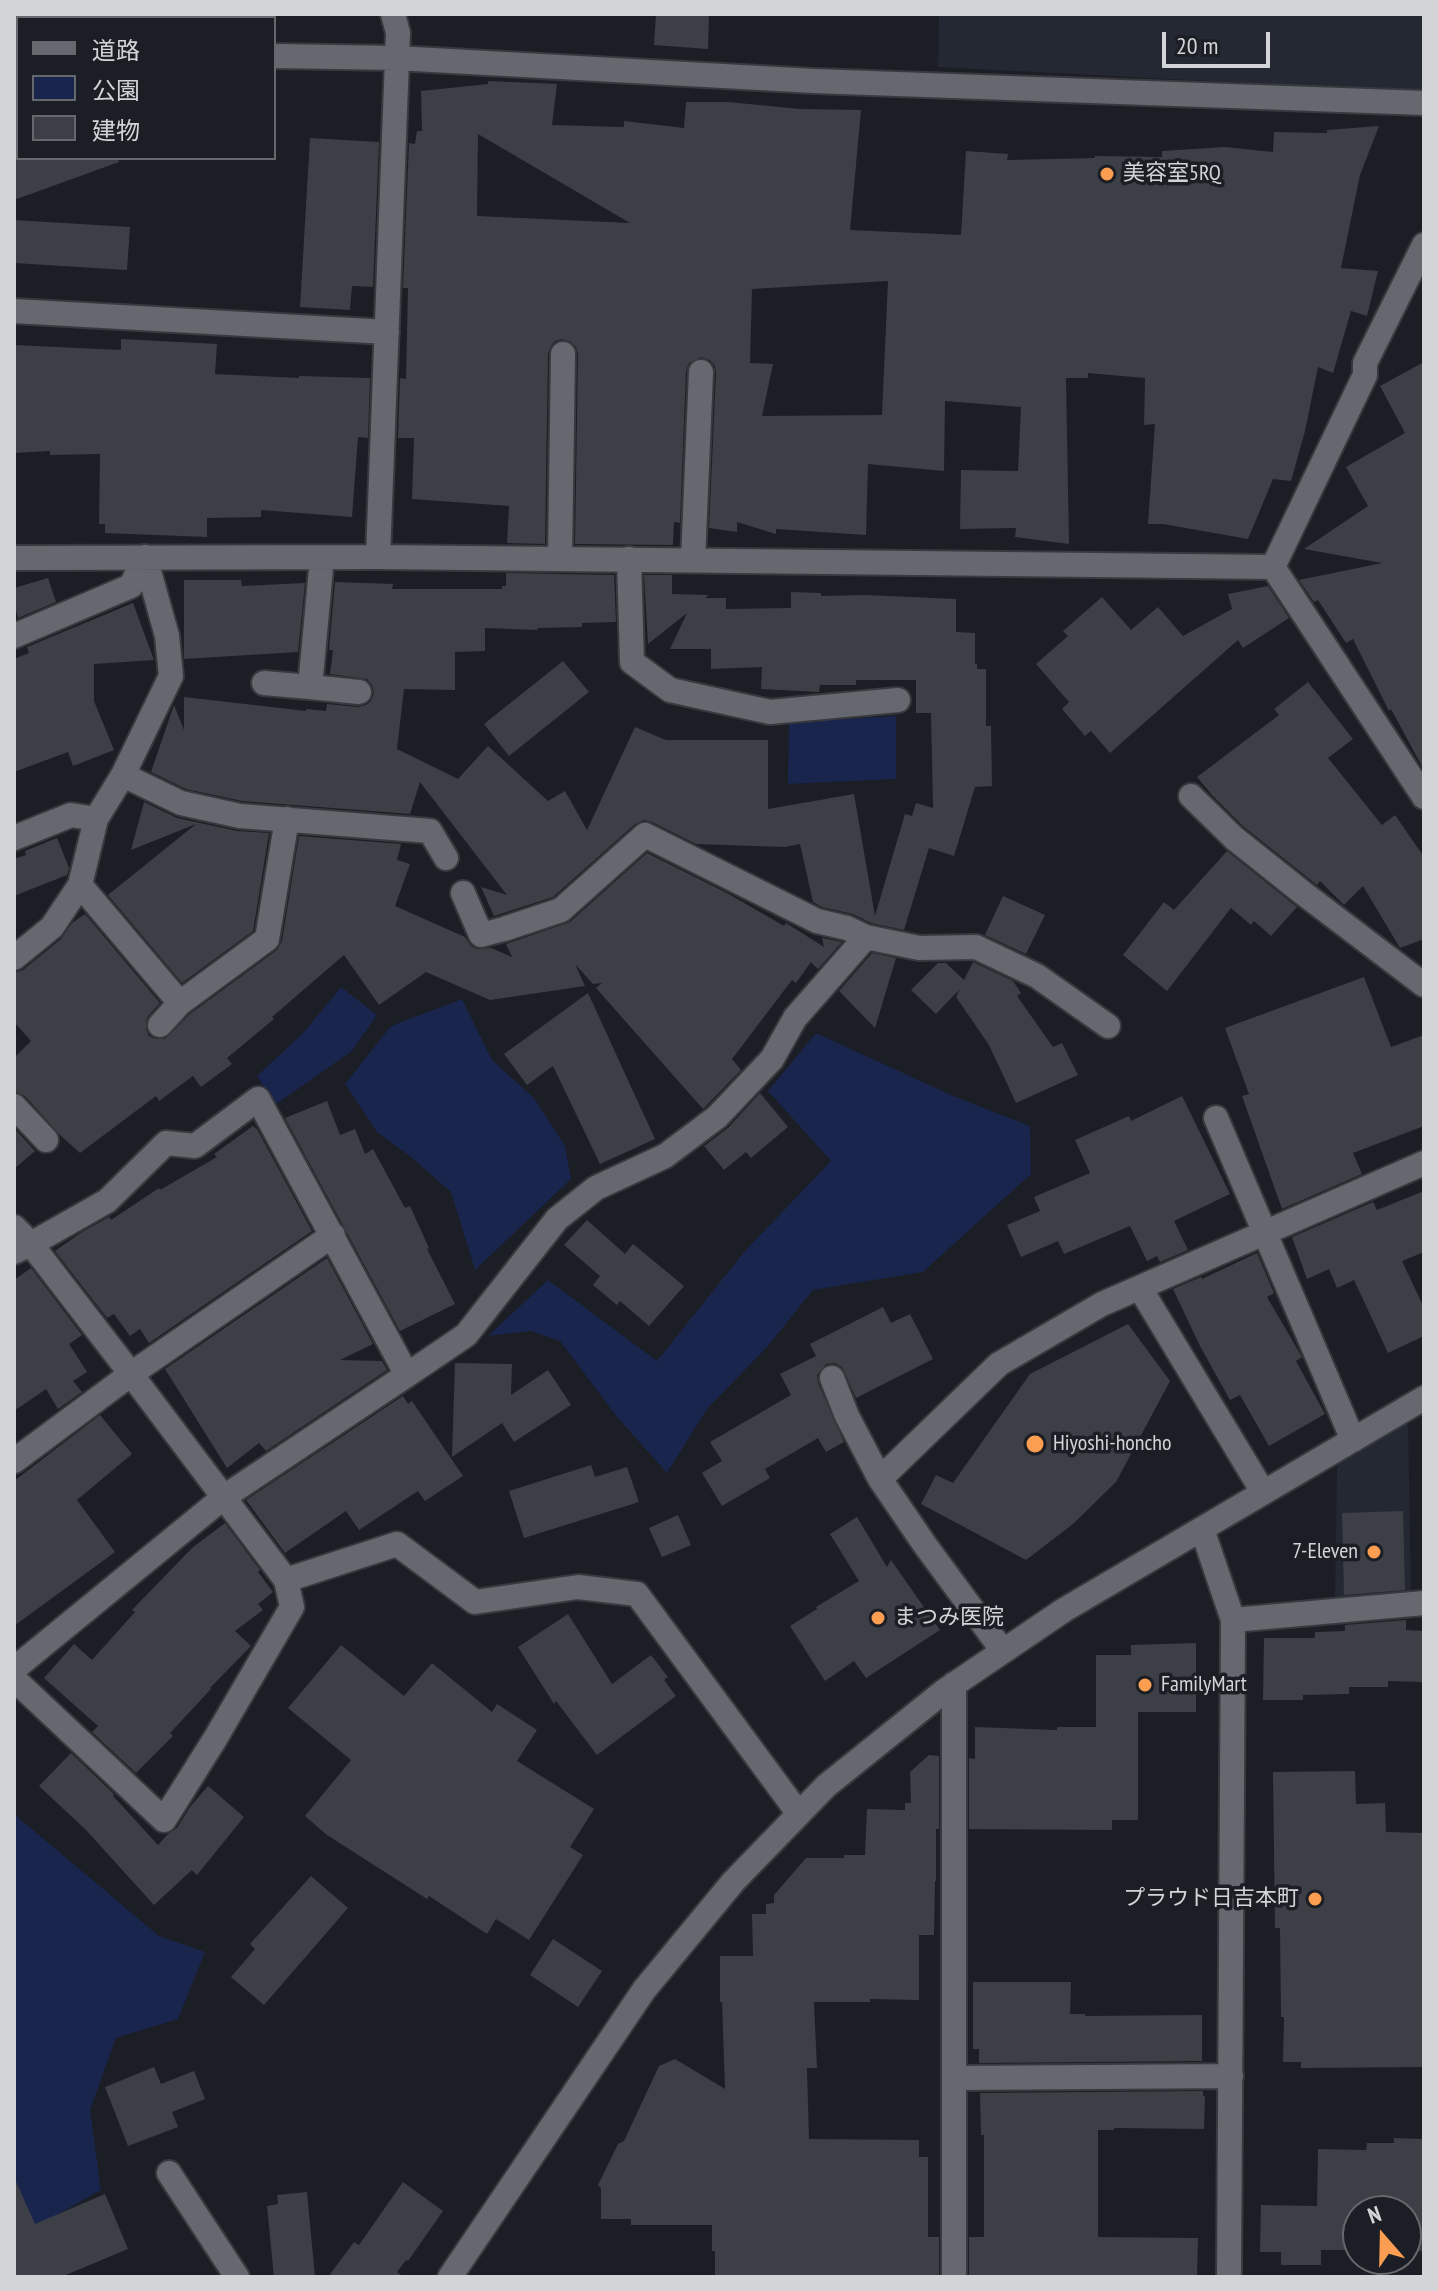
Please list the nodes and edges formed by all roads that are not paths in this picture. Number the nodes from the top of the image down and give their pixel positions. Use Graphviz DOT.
graph roads {
  1 [pos="393,14"];
  2 [pos="280,54"];
  3 [pos="396,58"];
  4 [pos="1424,103"];
  5 [pos="1424,245"];
  6 [pos="14,311"];
  7 [pos="387,332"];
  8 [pos="563,354"];
  9 [pos="701,372"];
  10 [pos="145,557"];
  11 [pos="378,557"];
  12 [pos="14,558"];
  13 [pos="322,558"];
  14 [pos="560,559"];
  15 [pos="629,559"];
  16 [pos="693,560"];
  17 [pos="1273,567"];
  18 [pos="14,636"];
  19 [pos="264,683"];
  20 [pos="310,687"];
  21 [pos="359,692"];
  22 [pos="898,700"];
  23 [pos="123,775"];
  24 [pos="1191,796"];
  25 [pos="1424,797"];
  26 [pos="96,819"];
  27 [pos="287,819"];
  28 [pos="14,838"];
  29 [pos="446,858"];
  30 [pos="80,885"];
  31 [pos="463,893"];
  32 [pos="866,937"];
  33 [pos="14,958"];
  34 [pos="1424,985"];
  35 [pos="180,1003"];
  36 [pos="160,1025"];
  37 [pos="1108,1026"];
  38 [pos="14,1106"];
  39 [pos="1216,1118"];
  40 [pos="46,1140"];
  41 [pos="1424,1163"];
  42 [pos="1264,1232"];
  43 [pos="333,1235"];
  44 [pos="20,1241"];
  45 [pos="1140,1288"];
  46 [pos="131,1374"];
  47 [pos="407,1375"];
  48 [pos="832,1378"];
  49 [pos="1424,1398"];
  50 [pos="1353,1440"];
  51 [pos="14,1461"];
  52 [pos="880,1479"];
  53 [pos="1263,1492"];
  54 [pos="224,1497"];
  55 [pos="1202,1529"];
  56 [pos="286,1580"];
  57 [pos="1424,1603"];
  58 [pos="1233,1620"];
  59 [pos="1003,1651"];
  60 [pos="14,1669"];
  61 [pos="14,1679"];
  62 [pos="954,1684"];
  63 [pos="799,1814"];
  64 [pos="1231,2076"];
  65 [pos="954,2078"];
  66 [pos="169,2173"];
  67 [pos="237,2277"];
  68 [pos="450,2277"];
  69 [pos="954,2277"];
  70 [pos="1229,2277"];
  1 -- 3 [label="street"];
  2 -- 3 [label="street"];
  3 -- 4 [label="street"];
  3 -- 7 [label="street"];
  5 -- 17 [label="street"];
  6 -- 7 [label="street"];
  7 -- 11 [label="street"];
  8 -- 14 [label="street"];
  9 -- 16 [label="street"];
  10 -- 12 [label="street"];
  10 -- 13 [label="street"];
  10 -- 18 [label="street"];
  10 -- 23 [label="street"];
  11 -- 13 [label="street"];
  11 -- 14 [label="street"];
  13 -- 20 [label="street"];
  14 -- 15 [label="street"];
  15 -- 16 [label="street"];
  15 -- 22 [label="street"];
  16 -- 17 [label="street"];
  17 -- 25 [label="street"];
  19 -- 20 [label="street"];
  20 -- 21 [label="street"];
  23 -- 26 [label="street"];
  23 -- 27 [label="street"];
  24 -- 34 [label="street"];
  26 -- 28 [label="street"];
  26 -- 30 [label="street"];
  27 -- 29 [label="street"];
  27 -- 35 [label="street"];
  30 -- 33 [label="street"];
  30 -- 35 [label="street"];
  31 -- 32 [label="street"];
  32 -- 37 [label="street"];
  32 -- 47 [label="street"];
  35 -- 36 [label="street"];
  38 -- 40 [label="street"];
  39 -- 42 [label="street"];
  41 -- 42 [label="street"];
  42 -- 45 [label="street"];
  42 -- 50 [label="street"];
  43 -- 44 [label="street"];
  43 -- 46 [label="street"];
  43 -- 47 [label="street"];
  44 -- 46 [label="street"];
  45 -- 52 [label="street"];
  45 -- 53 [label="street"];
  46 -- 51 [label="street"];
  46 -- 54 [label="street"];
  47 -- 54 [label="street"];
  48 -- 52 [label="street"];
  49 -- 50 [label="street"];
  50 -- 53 [label="street"];
  52 -- 59 [label="street"];
  53 -- 55 [label="street"];
  54 -- 56 [label="street"];
  54 -- 60 [label="street"];
  55 -- 58 [label="street"];
  55 -- 59 [label="street"];
  56 -- 61 [label="street"];
  56 -- 63 [label="street"];
  57 -- 58 [label="street"];
  58 -- 64 [label="street"];
  59 -- 62 [label="street"];
  62 -- 63 [label="street"];
  62 -- 65 [label="street"];
  63 -- 68 [label="street"];
  64 -- 65 [label="street"];
  64 -- 70 [label="street"];
  65 -- 69 [label="street"];
  66 -- 67 [label="street"];
}
